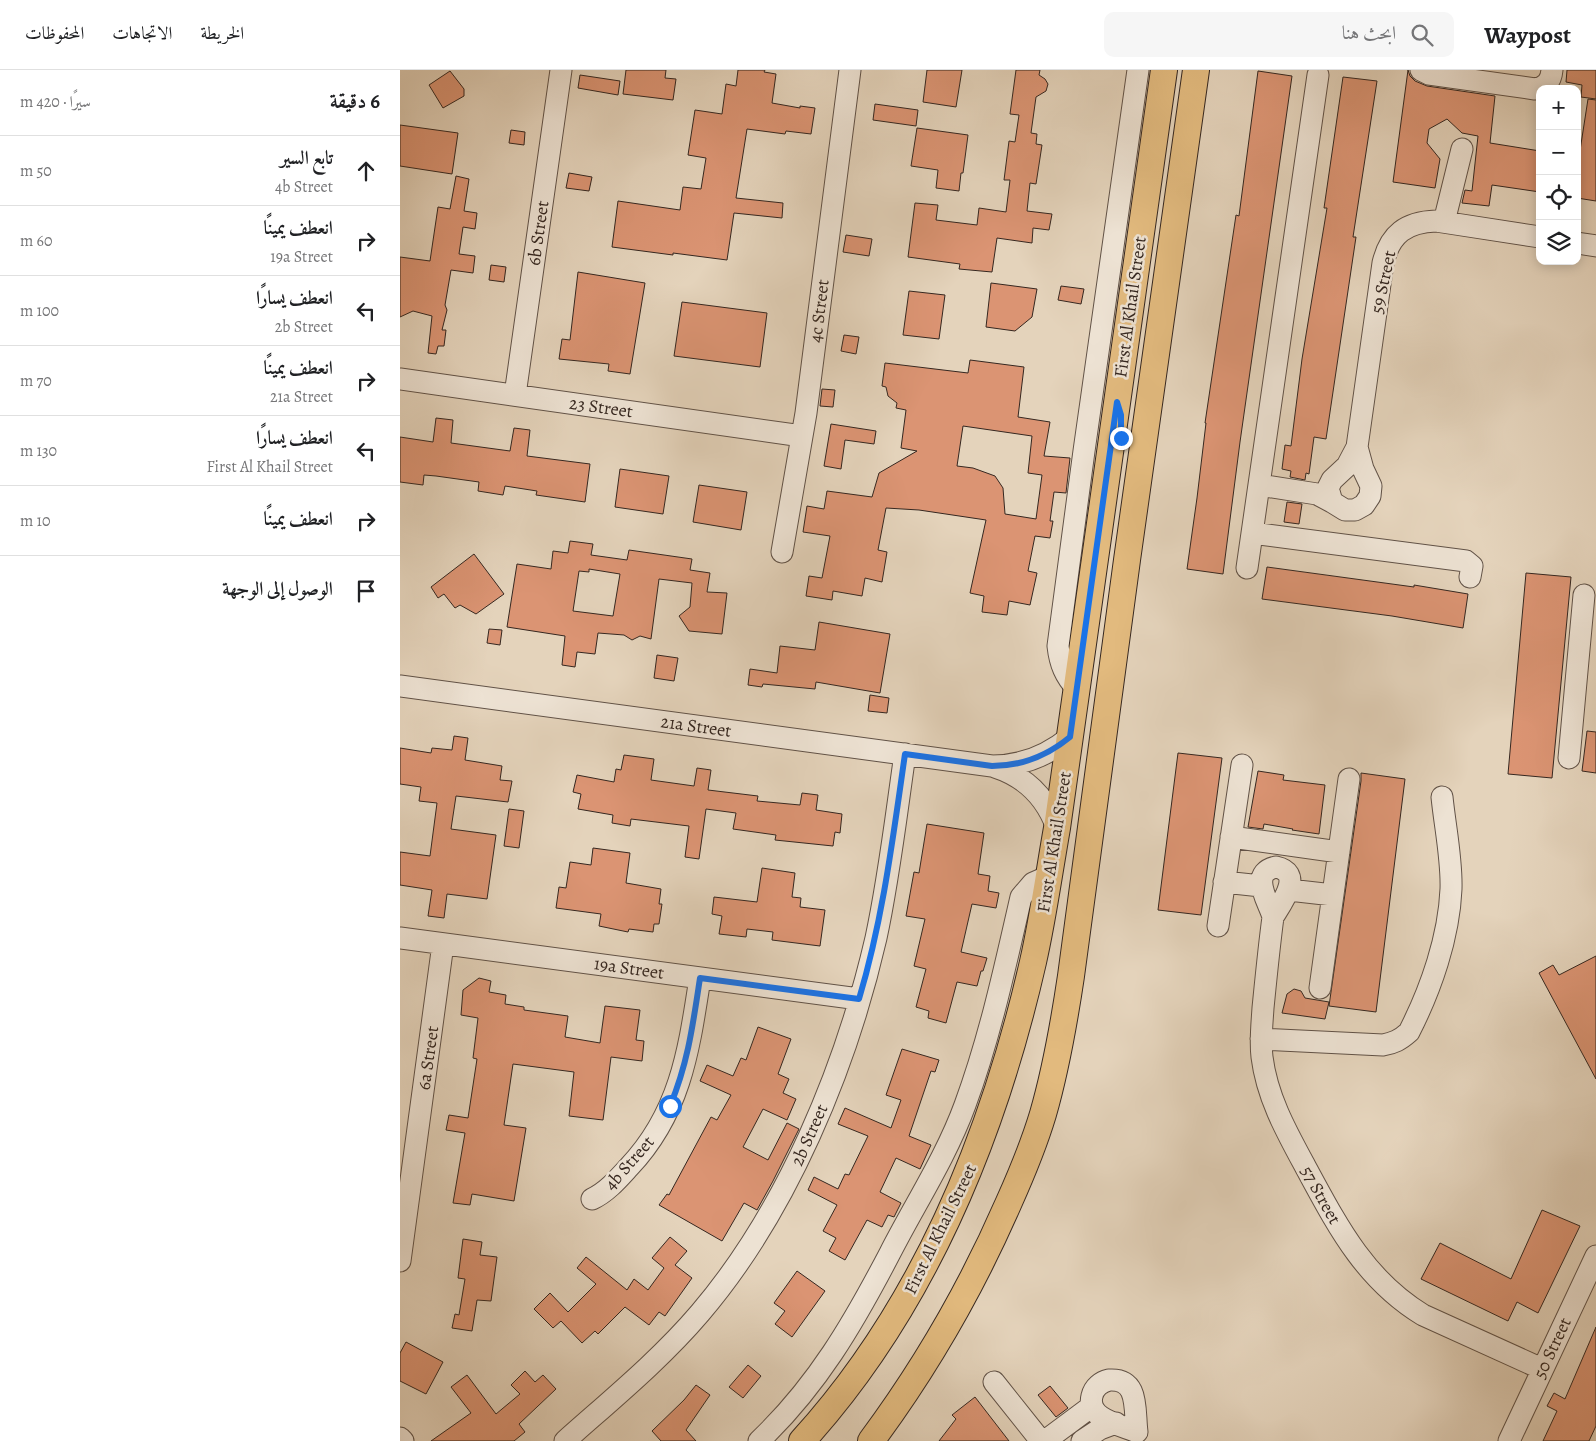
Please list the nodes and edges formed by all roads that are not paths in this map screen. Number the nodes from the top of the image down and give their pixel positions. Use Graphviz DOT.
graph roads {
  1 [pos="561,70"];
  2 [pos="850,70"];
  3 [pos="1138,70"];
  4 [pos="1164,70"];
  5 [pos="1196,70"];
  6 [pos="1421,70"];
  7 [pos="1552,70"];
  8 [pos="1318,75"];
  9 [pos="1462,149"];
  10 [pos="1444,222"];
  11 [pos="1536,236"];
  12 [pos="1581,244"];
  13 [pos="1596,246"];
  14 [pos="400,379"];
  15 [pos="516,396"];
  16 [pos="1117,402"];
  17 [pos="802,436"];
  18 [pos="1357,447"];
  19 [pos="1260,479"];
  20 [pos="1331,492"];
  21 [pos="1131,531"];
  22 [pos="1252,533"];
  23 [pos="782,552"];
  24 [pos="1248,568"];
  25 [pos="1470,577"];
  26 [pos="1584,595"];
  27 [pos="1586,670"];
  28 [pos="400,686"];
  29 [pos="1077,689"];
  30 [pos="1070,737"];
  31 [pos="905,754"];
  32 [pos="1569,758"];
  33 [pos="1242,765"];
  34 [pos="992,766"];
  35 [pos="1349,779"];
  36 [pos="1442,797"];
  37 [pos="1057,828"];
  38 [pos="1231,837"];
  39 [pos="1339,852"];
  40 [pos="1049,876"];
  41 [pos="1224,882"];
  42 [pos="1261,886"];
  43 [pos="1289,890"];
  44 [pos="1333,895"];
  45 [pos="1273,917"];
  46 [pos="1218,926"];
  47 [pos="400,938"];
  48 [pos="443,944"];
  49 [pos="700,978"];
  50 [pos="1320,988"];
  51 [pos="859,999"];
  52 [pos="1261,1039"];
  53 [pos="592,1199"];
  54 [pos="1596,1258"];
  55 [pos="400,1261"];
  56 [pos="1542,1369"];
  57 [pos="994,1382"];
  58 [pos="1092,1406"];
  59 [pos="826,1414"];
  60 [pos="1116,1423"];
  61 [pos="1141,1436"];
  62 [pos="400,1438"];
  63 [pos="403,1441"];
  64 [pos="565,1441"];
  65 [pos="759,1441"];
  66 [pos="802,1441"];
  67 [pos="819,1441"];
  68 [pos="871,1441"];
  69 [pos="1041,1441"];
  70 [pos="1045,1441"];
  71 [pos="1082,1441"];
  72 [pos="1509,1441"];
  1 -- 15 [label="street, 6b Street"];
  2 -- 17 [label="street, 4c Street"];
  3 -- 29 [label="street"];
  4 -- 16 [label="main road, First Al Khail Street"];
  5 -- 21 [label="main road, First Al Khail Street"];
  6 -- 7 [label="street"];
  8 -- 19 [label="street"];
  9 -- 10 [label="street"];
  10 -- 11 [label="street, 59 Street"];
  10 -- 18 [label="street, 59 Street"];
  12 -- 13 [label="street"];
  14 -- 15 [label="street, 23 Street"];
  15 -- 17 [label="street, 23 Street"];
  16 -- 21 [label="main road"];
  16 -- 29 [label="main road, First Al Khail Street"];
  17 -- 23 [label="street, 4c Street"];
  18 -- 20 [label="street"];
  18 -- 20 [label="street"];
  19 -- 20 [label="street"];
  19 -- 22 [label="street"];
  21 -- 68 [label="main road, First Al Khail Street"];
  22 -- 24 [label="street"];
  22 -- 25 [label="street"];
  26 -- 27 [label="street"];
  27 -- 32 [label="street"];
  28 -- 31 [label="street, 21a Street"];
  29 -- 30 [label="main road, First Al Khail Street"];
  30 -- 34 [label="street, 21a Street"];
  30 -- 37 [label="main road, First Al Khail Street"];
  31 -- 34 [label="street, 21a Street"];
  31 -- 51 [label="street, 2b Street"];
  33 -- 38 [label="street"];
  34 -- 37 [label="street, 21a Street"];
  35 -- 39 [label="street"];
  36 -- 52 [label="street"];
  37 -- 40 [label="main road, First Al Khail Street"];
  38 -- 39 [label="street"];
  38 -- 41 [label="street"];
  39 -- 44 [label="street"];
  40 -- 59 [label="main road, First Al Khail Street"];
  40 -- 65 [label="street"];
  41 -- 42 [label="street"];
  41 -- 46 [label="street"];
  42 -- 43 [label="street"];
  42 -- 45 [label="street"];
  43 -- 44 [label="street"];
  43 -- 45 [label="street"];
  44 -- 50 [label="street"];
  45 -- 52 [label="street, 57 Street"];
  47 -- 48 [label="street, 19a Street"];
  48 -- 49 [label="street, 19a Street"];
  48 -- 55 [label="street, 6a Street"];
  49 -- 51 [label="street, 19a Street"];
  49 -- 53 [label="street, 4b Street"];
  51 -- 64 [label="street, 2b Street"];
  52 -- 56 [label="street, 57 Street"];
  54 -- 56 [label="street, 50 Street"];
  56 -- 72 [label="street, 50 Street"];
  57 -- 69 [label="street"];
  58 -- 60 [label="street"];
  58 -- 61 [label="street"];
  58 -- 70 [label="street"];
  59 -- 66 [label="main road, First Al Khail Street"];
  59 -- 67 [label="main road"];
  60 -- 61 [label="street"];
  60 -- 71 [label="street"];
  62 -- 63 [label="street"];
}
